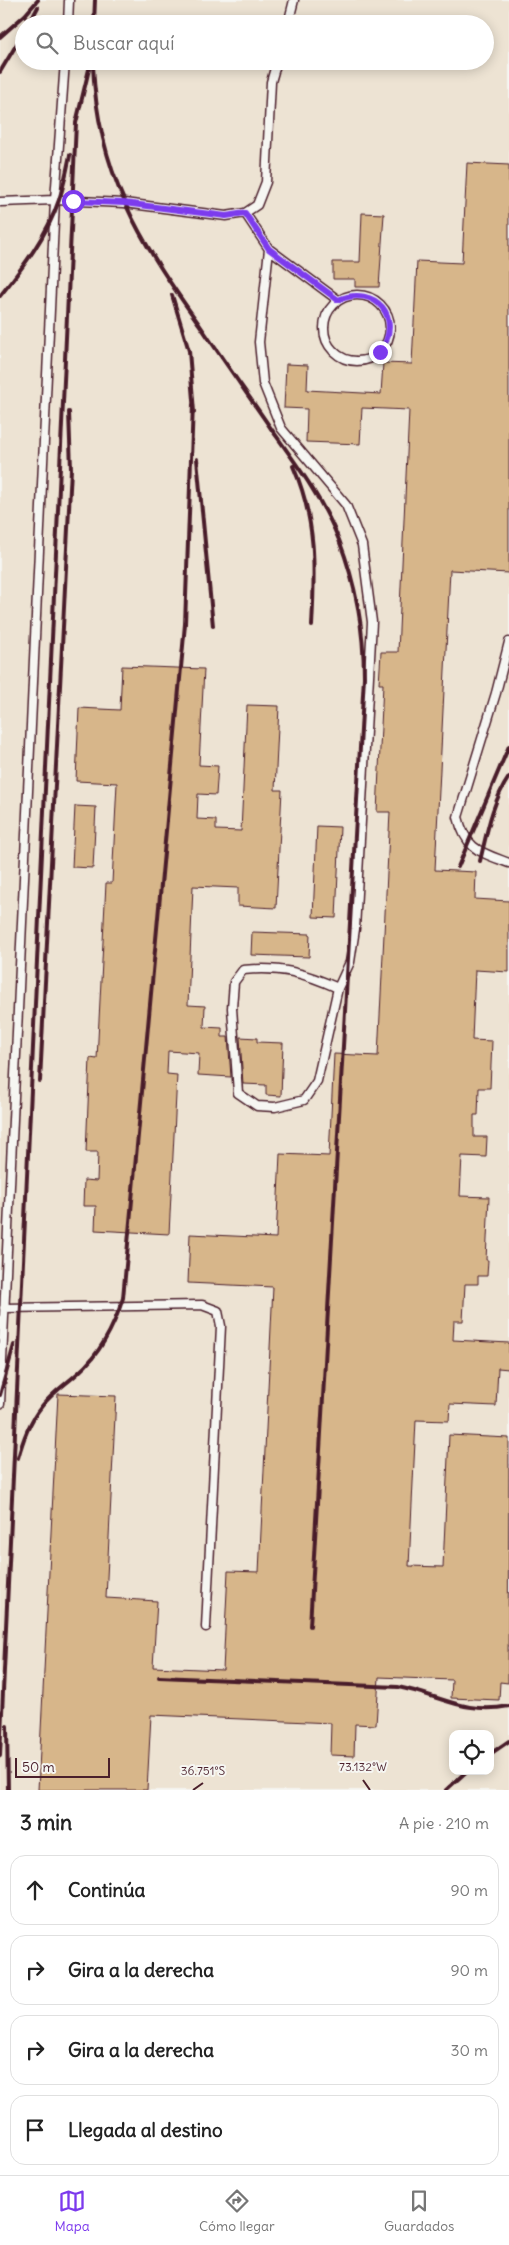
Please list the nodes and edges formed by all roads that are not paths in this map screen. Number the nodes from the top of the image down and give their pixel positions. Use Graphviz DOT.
graph roads {
  1 [pos="69,0"];
  2 [pos="294,0"];
  3 [pos="68,15"];
  4 [pos="290,15"];
  5 [pos="64,70"];
  6 [pos="274,70"];
  7 [pos="55,200"];
  8 [pos="0,202"];
  9 [pos="245,213"];
  10 [pos="269,249"];
  11 [pos="338,300"];
  12 [pos="509,642"];
  13 [pos="509,863"];
  14 [pos="338,988"];
  15 [pos="4,1308"];
  16 [pos="0,1404"];
  17 [pos="206,1627"];
  1 -- 3 [label="lane"];
  2 -- 4 [label="lane"];
  5 -- 7 [label="lane"];
  6 -- 9 [label="lane"];
  7 -- 8 [label="lane"];
  7 -- 9 [label="lane"];
  7 -- 15 [label="lane"];
  9 -- 10 [label="lane"];
  10 -- 11 [label="lane"];
  10 -- 14 [label="lane"];
  11 -- 11 [label="lane"];
  12 -- 13 [label="lane"];
  14 -- 14 [label="lane"];
  15 -- 16 [label="lane"];
  15 -- 17 [label="lane"];
}
